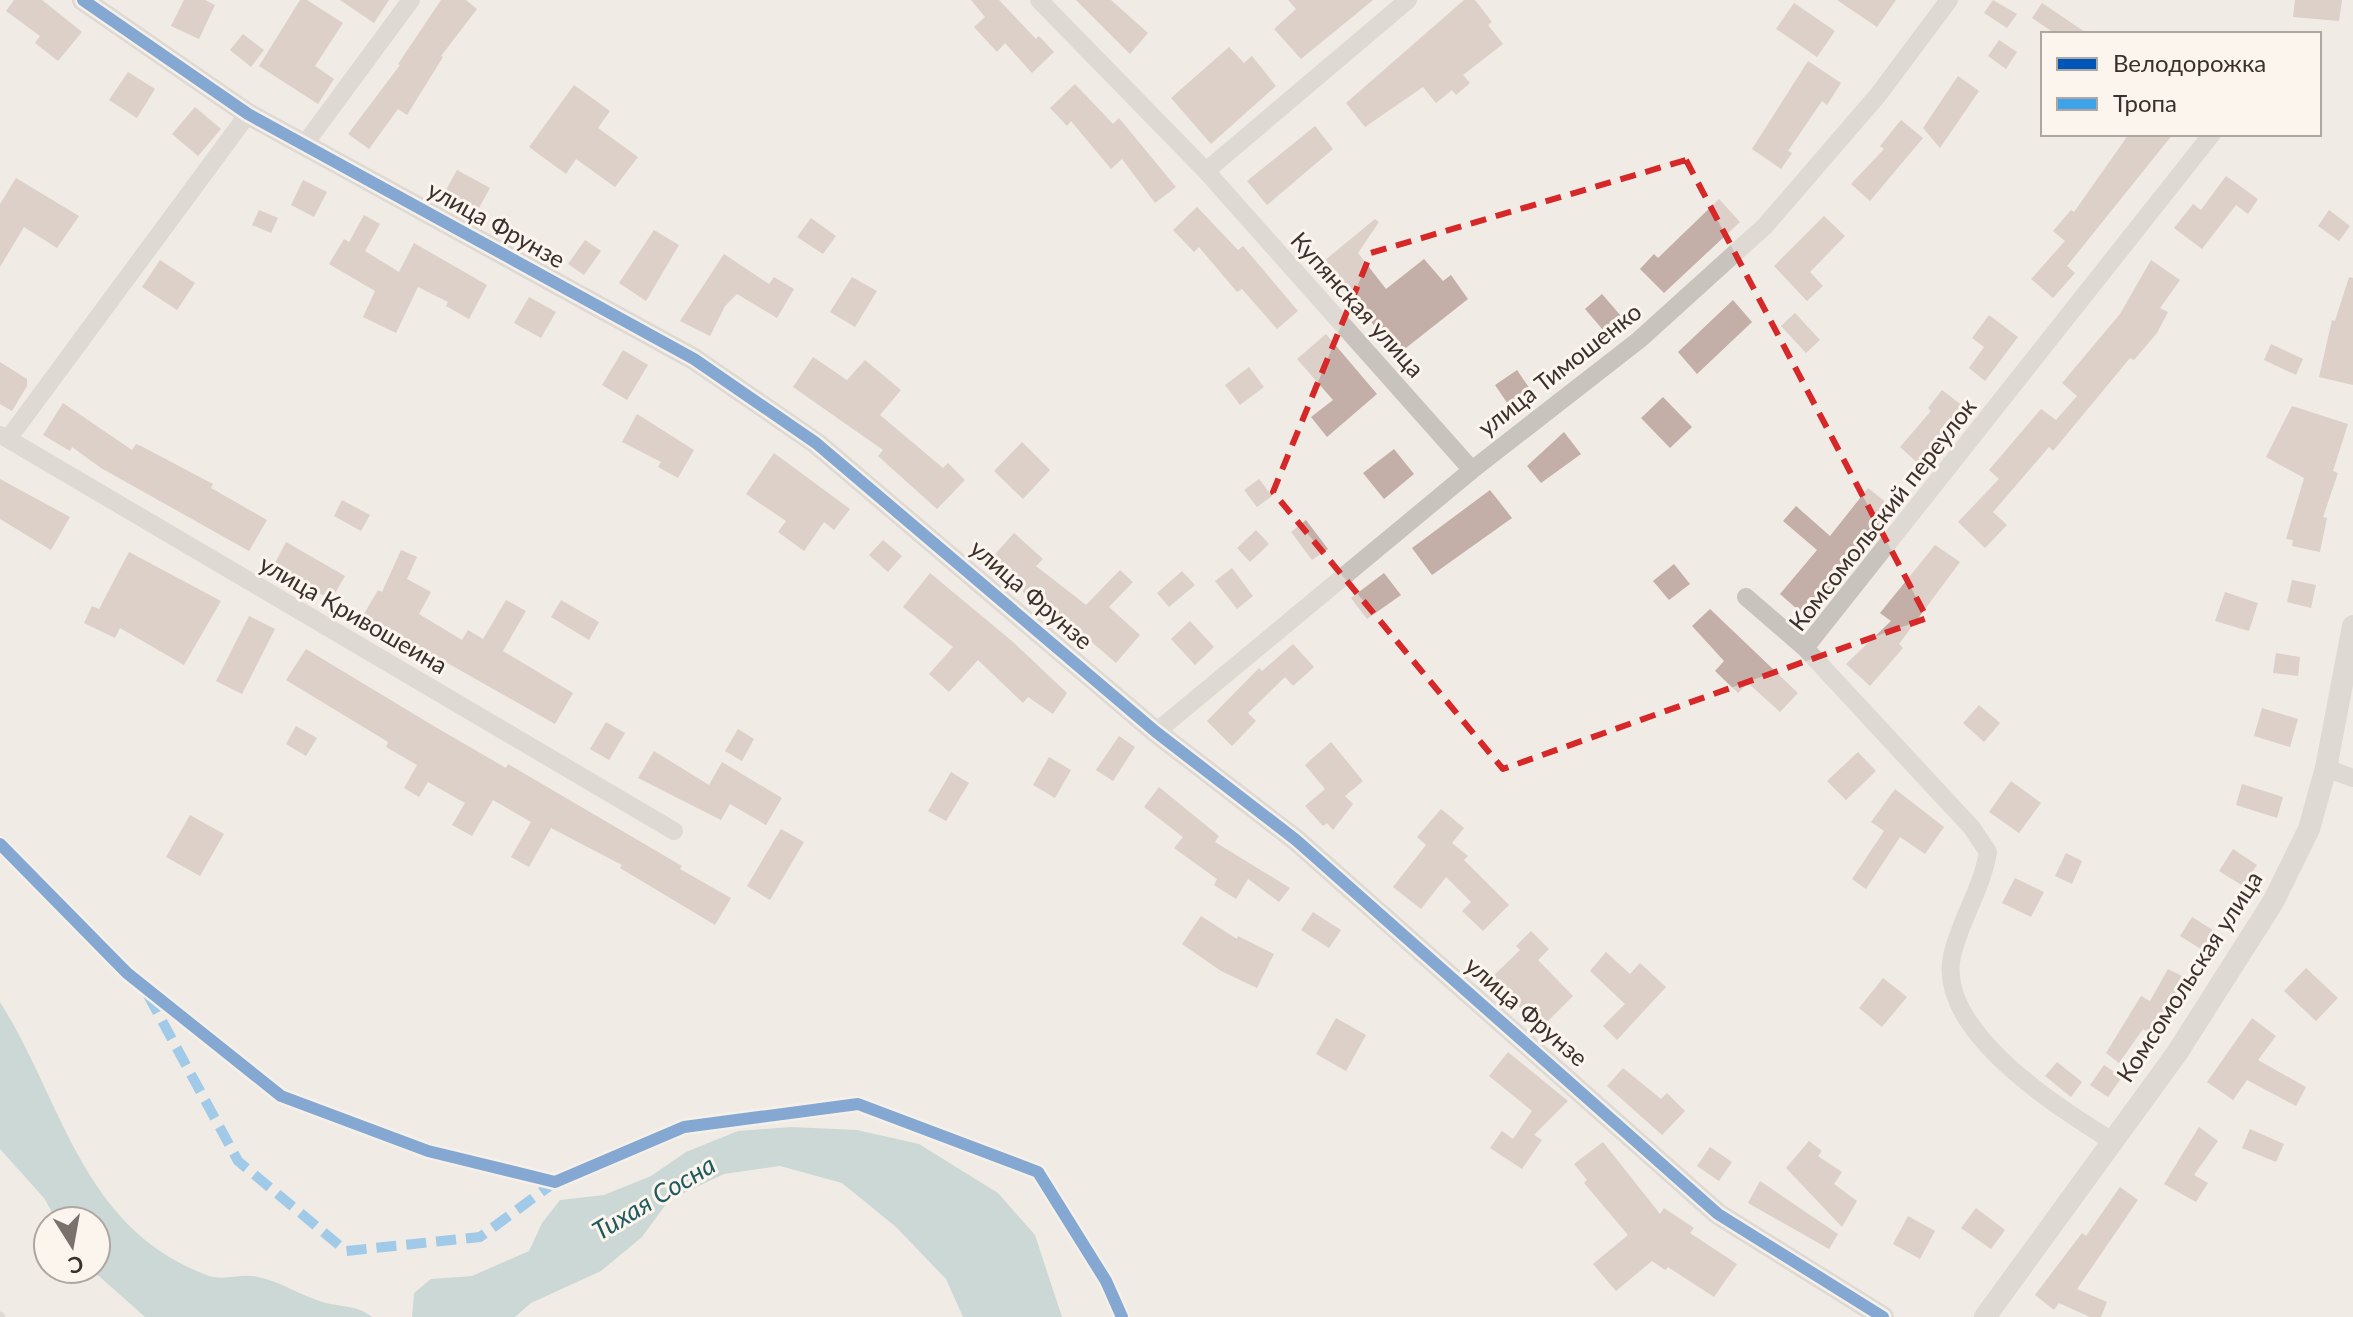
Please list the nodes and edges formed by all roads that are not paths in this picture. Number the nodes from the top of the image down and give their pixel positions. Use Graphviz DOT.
graph roads {
  1 [pos="83,0"];
  2 [pos="411,0"];
  3 [pos="1039,0"];
  4 [pos="1408,0"];
  5 [pos="1949,0"];
  6 [pos="248,114"];
  7 [pos="2210,136"];
  8 [pos="304,145"];
  9 [pos="1206,171"];
  10 [pos="4,437"];
  11 [pos="1472,470"];
  12 [pos="1746,597"];
  13 [pos="2353,626"];
  14 [pos="1805,648"];
  15 [pos="1156,732"];
  16 [pos="2326,768"];
  17 [pos="2353,778"];
  18 [pos="674,831"];
  19 [pos="2112,1141"];
  20 [pos="1883,1317"];
  21 [pos="1985,1317"];
  1 -- 6 [label="street, улица Фрунзе"];
  2 -- 8 [label="street"];
  3 -- 9 [label="street, Купянская улица"];
  4 -- 9 [label="street"];
  5 -- 11 [label="street, улица Тимошенко"];
  6 -- 8 [label="street, улица Фрунзе"];
  6 -- 10 [label="street, улица Кривошеина"];
  7 -- 14 [label="street, Комсомольский переулок"];
  8 -- 15 [label="street, улица Фрунзе"];
  9 -- 11 [label="street, Купянская улица"];
  10 -- 18 [label="street, улица Кривошеина"];
  11 -- 15 [label="street, улица Тимошенко"];
  12 -- 14 [label="street"];
  13 -- 16 [label="street, Комсомольская улица"];
  14 -- 19 [label="street, Комсомольский переулок"];
  15 -- 20 [label="street, улица Фрунзе"];
  16 -- 17 [label="street"];
  16 -- 19 [label="street, Комсомольская улица"];
  19 -- 21 [label="street, Комсомольская улица"];
}
